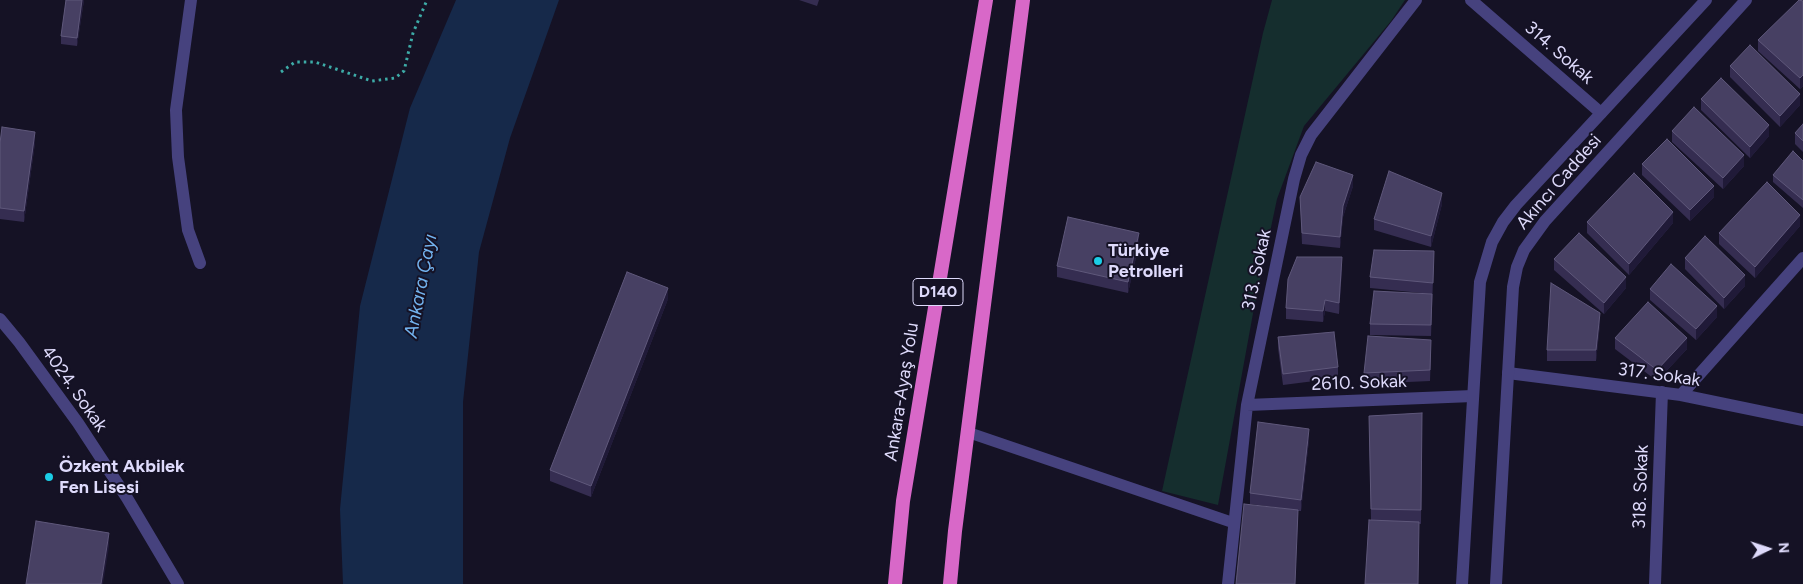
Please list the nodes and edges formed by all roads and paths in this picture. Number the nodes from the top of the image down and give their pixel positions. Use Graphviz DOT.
graph roads {
  1 [pos="191,0"];
  2 [pos="427,0"];
  3 [pos="1022,0"];
  4 [pos="1416,0"];
  5 [pos="1470,0"];
  6 [pos="1706,0"];
  7 [pos="1746,0"];
  8 [pos="984,3"];
  9 [pos="281,72"];
  10 [pos="1601,113"];
  11 [pos="1803,258"];
  12 [pos="200,263"];
  13 [pos="0,319"];
  14 [pos="1508,373"];
  15 [pos="1662,392"];
  16 [pos="1681,394"];
  17 [pos="1473,396"];
  18 [pos="1247,405"];
  19 [pos="1803,420"];
  20 [pos="967,432"];
  21 [pos="1234,523"];
  22 [pos="178,584"];
  23 [pos="895,584"];
  24 [pos="950,584"];
  25 [pos="1228,584"];
  26 [pos="1462,584"];
  27 [pos="1496,584"];
  28 [pos="1655,584"];
  1 -- 12 [label="street"];
  2 -- 9 [label="path"];
  3 -- 20 [label="highway, D140"];
  4 -- 18 [label="street, 313. Sokak"];
  5 -- 10 [label="street, 314. Sokak"];
  6 -- 10 [label="street, Akıncı Caddesi"];
  7 -- 14 [label="street, Akıncı Caddesi"];
  8 -- 23 [label="highway, Ankara-Ayaş Yolu / D140"];
  10 -- 17 [label="street, Akıncı Caddesi"];
  11 -- 16 [label="street"];
  13 -- 22 [label="street, 4024. Sokak"];
  14 -- 15 [label="street, 317. Sokak"];
  14 -- 27 [label="street, Akıncı Caddesi"];
  15 -- 16 [label="street, 317. Sokak"];
  15 -- 28 [label="street, 318. Sokak"];
  16 -- 19 [label="street, 317. Sokak"];
  17 -- 18 [label="street, 2610. Sokak"];
  17 -- 26 [label="street, Akıncı Caddesi"];
  18 -- 21 [label="street, 313. Sokak"];
  20 -- 21 [label="lane"];
  20 -- 24 [label="highway, D140"];
  21 -- 25 [label="street, 313. Sokak"];
}
